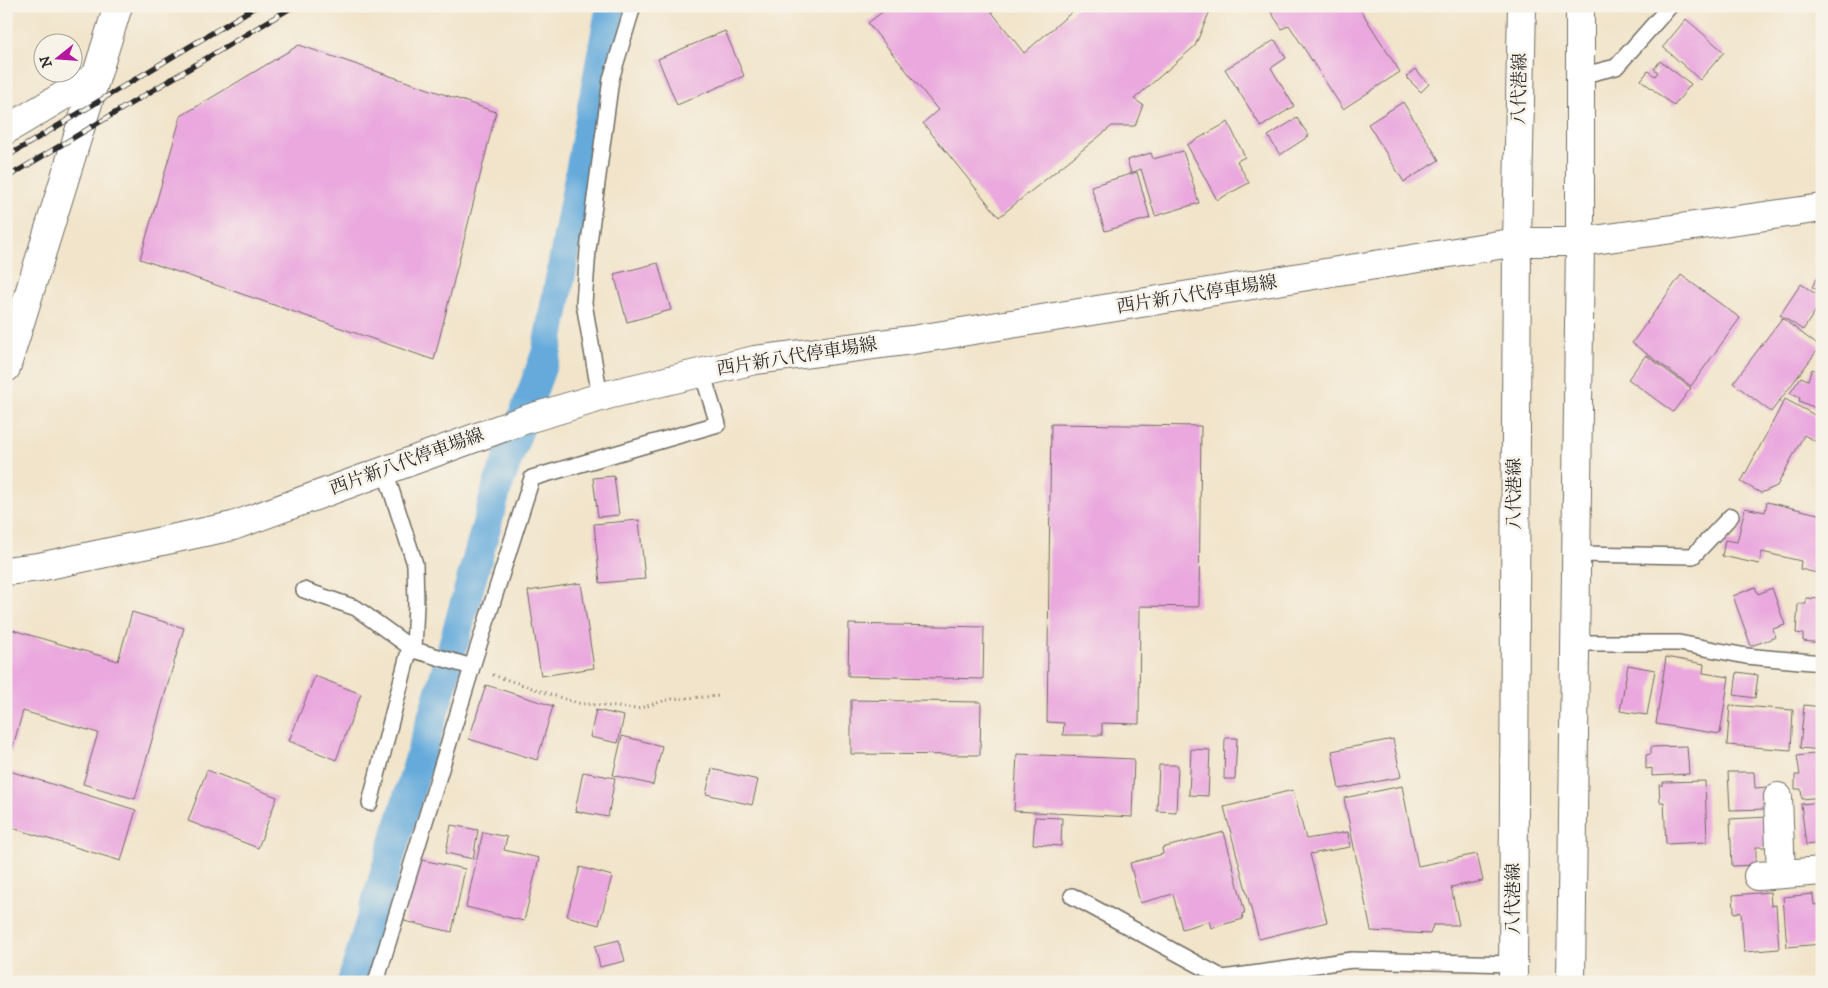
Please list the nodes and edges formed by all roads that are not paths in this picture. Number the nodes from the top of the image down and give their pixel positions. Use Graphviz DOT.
graph roads {
  1 [pos="118,6"];
  2 [pos="633,6"];
  3 [pos="1522,6"];
  4 [pos="1580,6"];
  5 [pos="1670,6"];
  6 [pos="96,76"];
  7 [pos="1580,76"];
  8 [pos="6,130"];
  9 [pos="1822,208"];
  10 [pos="1516,242"];
  11 [pos="1580,242"];
  12 [pos="6,368"];
  13 [pos="702,372"];
  14 [pos="600,397"];
  15 [pos="385,471"];
  16 [pos="1731,516"];
  17 [pos="1576,554"];
  18 [pos="6,571"];
  19 [pos="304,590"];
  20 [pos="1575,643"];
  21 [pos="413,650"];
  22 [pos="1822,663"];
  23 [pos="470,667"];
  24 [pos="1778,797"];
  25 [pos="370,803"];
  26 [pos="1822,871"];
  27 [pos="1072,896"];
  28 [pos="1514,973"];
  29 [pos="1224,980"];
  30 [pos="376,982"];
  31 [pos="1571,982"];
  1 -- 6 [label="main road"];
  2 -- 14 [label="lane"];
  3 -- 10 [label="main road, 八代港線"];
  4 -- 7 [label="main road"];
  5 -- 7 [label="lane"];
  6 -- 8 [label="main road"];
  6 -- 12 [label="main road"];
  7 -- 11 [label="main road"];
  9 -- 11 [label="main road, 西片新八代停車場線"];
  10 -- 11 [label="main road, 西片新八代停車場線"];
  10 -- 13 [label="main road, 西片新八代停車場線"];
  10 -- 28 [label="main road, 八代港線"];
  11 -- 17 [label="main road"];
  13 -- 14 [label="main road, 西片新八代停車場線"];
  13 -- 23 [label="lane"];
  14 -- 15 [label="main road, 西片新八代停車場線"];
  15 -- 18 [label="main road, 西片新八代停車場線"];
  15 -- 21 [label="lane"];
  16 -- 17 [label="lane"];
  17 -- 20 [label="main road"];
  19 -- 21 [label="lane"];
  20 -- 22 [label="lane"];
  20 -- 31 [label="main road"];
  21 -- 23 [label="lane"];
  21 -- 25 [label="lane"];
  23 -- 30 [label="lane"];
  24 -- 26 [label="main road"];
  27 -- 29 [label="lane"];
  28 -- 29 [label="lane"];
}
